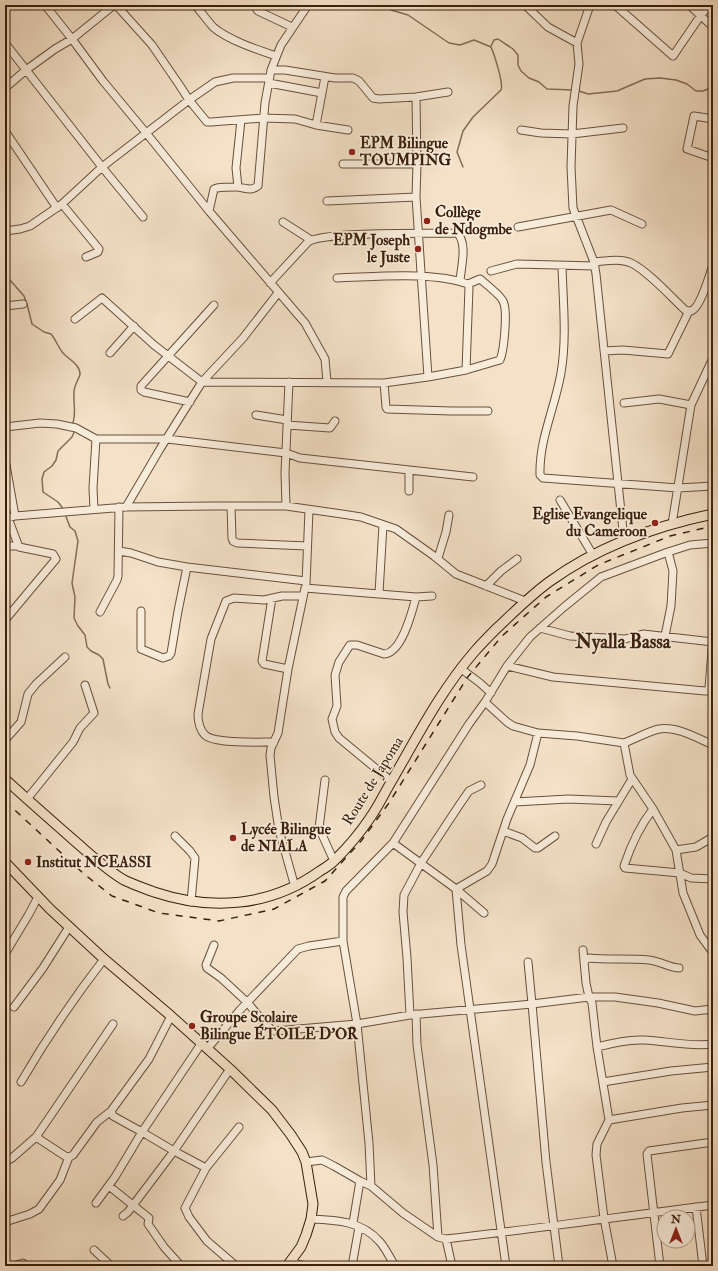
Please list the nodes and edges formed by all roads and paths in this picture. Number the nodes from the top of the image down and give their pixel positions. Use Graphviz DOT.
graph roads {
  1 [pos="45,5"];
  2 [pos="115,5"];
  3 [pos="195,5"];
  4 [pos="257,5"];
  5 [pos="308,5"];
  6 [pos="525,5"];
  7 [pos="590,5"];
  8 [pos="615,5"];
  9 [pos="689,5"];
  10 [pos="710,5"];
  11 [pos="701,15"];
  12 [pos="292,27"];
  13 [pos="713,27"];
  14 [pos="72,39"];
  15 [pos="5,43"];
  16 [pos="578,43"];
  17 [pos="276,56"];
  18 [pos="26,70"];
  19 [pos="271,70"];
  20 [pos="325,77"];
  21 [pos="269,81"];
  22 [pos="5,88"];
  23 [pos="448,92"];
  24 [pos="322,93"];
  25 [pos="416,97"];
  26 [pos="189,100"];
  27 [pos="263,118"];
  28 [pos="713,119"];
  29 [pos="241,120"];
  30 [pos="316,125"];
  31 [pos="623,128"];
  32 [pos="348,130"];
  33 [pos="521,130"];
  34 [pos="5,131"];
  35 [pos="147,134"];
  36 [pos="572,134"];
  37 [pos="713,158"];
  38 [pos="343,164"];
  39 [pos="417,164"];
  40 [pos="102,168"];
  41 [pos="238,187"];
  42 [pos="416,197"];
  43 [pos="327,201"];
  44 [pos="60,206"];
  45 [pos="209,211"];
  46 [pos="143,217"];
  47 [pos="575,217"];
  48 [pos="283,222"];
  49 [pos="642,224"];
  50 [pos="518,227"];
  51 [pos="5,231"];
  52 [pos="418,234"];
  53 [pos="311,240"];
  54 [pos="86,257"];
  55 [pos="594,264"];
  56 [pos="713,265"];
  57 [pos="562,266"];
  58 [pos="491,271"];
  59 [pos="420,276"];
  60 [pos="337,278"];
  61 [pos="460,281"];
  62 [pos="270,283"];
  63 [pos="468,284"];
  64 [pos="278,293"];
  65 [pos="23,304"];
  66 [pos="214,305"];
  67 [pos="5,306"];
  68 [pos="689,312"];
  69 [pos="75,319"];
  70 [pos="134,326"];
  71 [pos="604,351"];
  72 [pos="110,353"];
  73 [pos="168,356"];
  74 [pos="713,358"];
  75 [pos="466,370"];
  76 [pos="428,377"];
  77 [pos="202,382"];
  78 [pos="289,382"];
  79 [pos="327,382"];
  80 [pos="384,383"];
  81 [pos="190,402"];
  82 [pos="624,402"];
  83 [pos="691,405"];
  84 [pos="488,411"];
  85 [pos="256,415"];
  86 [pos="335,421"];
  87 [pos="287,423"];
  88 [pos="5,427"];
  89 [pos="96,439"];
  90 [pos="167,439"];
  91 [pos="286,453"];
  92 [pos="5,459"];
  93 [pos="409,470"];
  94 [pos="473,477"];
  95 [pos="618,483"];
  96 [pos="713,486"];
  97 [pos="678,488"];
  98 [pos="409,491"];
  99 [pos="560,500"];
  100 [pos="231,506"];
  101 [pos="286,506"];
  102 [pos="122,507"];
  103 [pos="94,509"];
  104 [pos="309,510"];
  105 [pos="713,514"];
  106 [pos="449,515"];
  107 [pos="9,517"];
  108 [pos="672,524"];
  109 [pos="383,525"];
  110 [pos="624,540"];
  111 [pos="713,543"];
  112 [pos="5,546"];
  113 [pos="18,546"];
  114 [pos="307,546"];
  115 [pos="119,551"];
  116 [pos="668,552"];
  117 [pos="593,555"];
  118 [pos="438,558"];
  119 [pos="517,559"];
  120 [pos="187,567"];
  121 [pos="306,584"];
  122 [pos="486,586"];
  123 [pos="379,593"];
  124 [pos="304,596"];
  125 [pos="432,596"];
  126 [pos="416,597"];
  127 [pos="272,598"];
  128 [pos="525,601"];
  129 [pos="140,611"];
  130 [pos="100,612"];
  131 [pos="5,620"];
  132 [pos="540,628"];
  133 [pos="665,636"];
  134 [pos="713,640"];
  135 [pos="65,657"];
  136 [pos="507,666"];
  137 [pos="460,668"];
  138 [pos="288,669"];
  139 [pos="85,685"];
  140 [pos="491,693"];
  141 [pos="485,702"];
  142 [pos="538,733"];
  143 [pos="5,740"];
  144 [pos="274,742"];
  145 [pos="624,743"];
  146 [pos="713,745"];
  147 [pos="5,779"];
  148 [pos="632,779"];
  149 [pos="325,780"];
  150 [pos="391,781"];
  151 [pos="481,785"];
  152 [pos="28,799"];
  153 [pos="618,801"];
  154 [pos="515,802"];
  155 [pos="654,809"];
  156 [pos="503,831"];
  157 [pos="175,836"];
  158 [pos="555,836"];
  159 [pos="713,837"];
  160 [pos="393,843"];
  161 [pos="596,844"];
  162 [pos="676,850"];
  163 [pos="334,861"];
  164 [pos="422,863"];
  165 [pos="6,867"];
  166 [pos="680,873"];
  167 [pos="713,879"];
  168 [pos="294,887"];
  169 [pos="456,889"];
  170 [pos="38,897"];
  171 [pos="191,902"];
  172 [pos="484,913"];
  173 [pos="69,926"];
  174 [pos="343,941"];
  175 [pos="214,944"];
  176 [pos="583,950"];
  177 [pos="711,950"];
  178 [pos="5,954"];
  179 [pos="104,959"];
  180 [pos="584,961"];
  181 [pos="528,962"];
  182 [pos="679,968"];
  183 [pos="589,997"];
  184 [pos="248,1003"];
  185 [pos="532,1004"];
  186 [pos="14,1007"];
  187 [pos="471,1009"];
  188 [pos="713,1009"];
  189 [pos="413,1015"];
  190 [pos="171,1016"];
  191 [pos="113,1024"];
  192 [pos="357,1024"];
  193 [pos="713,1044"];
  194 [pos="204,1046"];
  195 [pos="597,1047"];
  196 [pos="713,1067"];
  197 [pos="230,1069"];
  198 [pos="21,1082"];
  199 [pos="603,1082"];
  200 [pos="713,1105"];
  201 [pos="111,1111"];
  202 [pos="609,1120"];
  203 [pos="239,1127"];
  204 [pos="142,1132"];
  205 [pos="36,1137"];
  206 [pos="713,1142"];
  207 [pos="174,1151"];
  208 [pos="69,1157"];
  209 [pos="5,1162"];
  210 [pos="306,1162"];
  211 [pos="206,1168"];
  212 [pos="360,1182"];
  213 [pos="109,1186"];
  214 [pos="371,1186"];
  215 [pos="96,1203"];
  216 [pos="134,1205"];
  217 [pos="713,1205"];
  218 [pos="696,1207"];
  219 [pos="653,1212"];
  220 [pos="123,1216"];
  221 [pos="604,1218"];
  222 [pos="311,1219"];
  223 [pos="5,1222"];
  224 [pos="356,1225"];
  225 [pos="554,1225"];
  226 [pos="502,1233"];
  227 [pos="438,1237"];
  228 [pos="446,1239"];
  229 [pos="94,1250"];
  230 [pos="288,1264"];
  231 [pos="13,1266"];
  232 [pos="25,1266"];
  233 [pos="112,1266"];
  234 [pos="182,1266"];
  235 [pos="236,1266"];
  236 [pos="306,1266"];
  237 [pos="352,1266"];
  238 [pos="395,1266"];
  239 [pos="452,1266"];
  240 [pos="506,1266"];
  241 [pos="559,1266"];
  242 [pos="613,1266"];
  243 [pos="660,1266"];
  244 [pos="703,1266"];
  1 -- 14 [label="street"];
  2 -- 14 [label="street"];
  2 -- 26 [label="street"];
  3 -- 17 [label="street"];
  4 -- 12 [label="street"];
  5 -- 12 [label="street"];
  6 -- 16 [label="street"];
  7 -- 16 [label="street"];
  8 -- 11 [label="street"];
  9 -- 11 [label="street"];
  10 -- 11 [label="street"];
  11 -- 13 [label="street"];
  12 -- 17 [label="street"];
  14 -- 18 [label="street"];
  14 -- 35 [label="street"];
  15 -- 18 [label="street"];
  16 -- 36 [label="street"];
  17 -- 19 [label="street"];
  18 -- 22 [label="street"];
  18 -- 40 [label="street"];
  19 -- 20 [label="street"];
  19 -- 21 [label="street"];
  20 -- 24 [label="street"];
  20 -- 25 [label="street"];
  21 -- 24 [label="street"];
  21 -- 26 [label="street"];
  21 -- 27 [label="street"];
  23 -- 25 [label="street"];
  24 -- 30 [label="street"];
  25 -- 39 [label="street"];
  26 -- 29 [label="street"];
  26 -- 35 [label="street"];
  27 -- 29 [label="street"];
  27 -- 30 [label="street"];
  27 -- 41 [label="street"];
  28 -- 37 [label="street"];
  29 -- 41 [label="street"];
  30 -- 32 [label="street"];
  31 -- 36 [label="street"];
  33 -- 36 [label="street"];
  34 -- 44 [label="street"];
  35 -- 40 [label="street"];
  35 -- 45 [label="street"];
  36 -- 47 [label="street"];
  38 -- 39 [label="street"];
  39 -- 42 [label="street"];
  40 -- 44 [label="street"];
  40 -- 46 [label="street"];
  41 -- 45 [label="street"];
  42 -- 43 [label="street"];
  42 -- 52 [label="street"];
  44 -- 51 [label="street"];
  44 -- 54 [label="street"];
  45 -- 62 [label="street"];
  47 -- 49 [label="street"];
  47 -- 50 [label="street"];
  47 -- 55 [label="street"];
  48 -- 53 [label="street"];
  52 -- 53 [label="street"];
  52 -- 59 [label="street"];
  52 -- 61 [label="street"];
  53 -- 62 [label="street"];
  55 -- 57 [label="street"];
  55 -- 68 [label="street"];
  55 -- 71 [label="street"];
  56 -- 68 [label="street"];
  57 -- 58 [label="street"];
  57 -- 95 [label="street"];
  59 -- 60 [label="street"];
  59 -- 61 [label="street"];
  59 -- 76 [label="street"];
  61 -- 63 [label="street"];
  62 -- 64 [label="street"];
  63 -- 75 [label="street"];
  63 -- 75 [label="street"];
  64 -- 77 [label="street"];
  64 -- 79 [label="street"];
  65 -- 67 [label="street"];
  66 -- 73 [label="street"];
  68 -- 71 [label="street"];
  69 -- 70 [label="street"];
  70 -- 72 [label="street"];
  70 -- 73 [label="street"];
  71 -- 95 [label="street"];
  73 -- 77 [label="street"];
  73 -- 81 [label="street"];
  74 -- 83 [label="street"];
  75 -- 76 [label="street"];
  76 -- 80 [label="street"];
  77 -- 78 [label="street"];
  77 -- 81 [label="street"];
  78 -- 79 [label="street"];
  78 -- 87 [label="street"];
  79 -- 80 [label="street"];
  80 -- 84 [label="street"];
  81 -- 90 [label="street"];
  82 -- 83 [label="street"];
  83 -- 97 [label="street"];
  85 -- 87 [label="street"];
  86 -- 87 [label="street"];
  87 -- 91 [label="street"];
  88 -- 89 [label="street"];
  89 -- 90 [label="street"];
  89 -- 103 [label="street"];
  90 -- 91 [label="street"];
  90 -- 102 [label="street"];
  91 -- 93 [label="street"];
  91 -- 101 [label="street"];
  92 -- 107 [label="street"];
  93 -- 94 [label="street"];
  93 -- 98 [label="street"];
  95 -- 97 [label="street"];
  95 -- 110 [label="street"];
  96 -- 97 [label="street"];
  97 -- 108 [label="street"];
  99 -- 117 [label="street"];
  100 -- 101 [label="street"];
  100 -- 102 [label="street"];
  100 -- 114 [label="street"];
  101 -- 104 [label="street"];
  102 -- 103 [label="street"];
  102 -- 115 [label="street"];
  103 -- 107 [label="street"];
  104 -- 109 [label="street"];
  104 -- 114 [label="street"];
  105 -- 108 [label="main road, Route de Japoma"];
  106 -- 118 [label="street"];
  107 -- 113 [label="street"];
  108 -- 110 [label="main road, Route de Japoma"];
  109 -- 118 [label="street"];
  109 -- 123 [label="street"];
  110 -- 117 [label="main road, Route de Japoma"];
  111 -- 116 [label="street"];
  112 -- 113 [label="street"];
  113 -- 131 [label="street"];
  114 -- 121 [label="street"];
  115 -- 120 [label="street"];
  115 -- 130 [label="street"];
  116 -- 132 [label="street"];
  116 -- 133 [label="street"];
  117 -- 128 [label="main road, Route de Japoma"];
  118 -- 122 [label="street"];
  119 -- 122 [label="street"];
  120 -- 121 [label="street"];
  120 -- 129 [label="street"];
  121 -- 123 [label="street"];
  121 -- 124 [label="street"];
  122 -- 128 [label="street"];
  123 -- 126 [label="street"];
  124 -- 127 [label="street"];
  124 -- 138 [label="street"];
  125 -- 126 [label="street"];
  126 -- 150 [label="street"];
  127 -- 138 [label="street"];
  127 -- 144 [label="street"];
  128 -- 137 [label="main road, Route de Japoma"];
  132 -- 133 [label="street"];
  132 -- 136 [label="street"];
  133 -- 134 [label="street"];
  134 -- 136 [label="street"];
  135 -- 143 [label="street"];
  136 -- 140 [label="street"];
  137 -- 140 [label="street"];
  137 -- 150 [label="main road, Route de Japoma"];
  138 -- 144 [label="street"];
  139 -- 152 [label="street"];
  140 -- 141 [label="street"];
  141 -- 142 [label="street"];
  141 -- 160 [label="street"];
  142 -- 145 [label="street"];
  142 -- 154 [label="street"];
  144 -- 168 [label="street"];
  145 -- 146 [label="street"];
  145 -- 148 [label="street"];
  147 -- 152 [label="main road, Route de Japoma"];
  148 -- 153 [label="street"];
  148 -- 155 [label="street"];
  149 -- 163 [label="street"];
  150 -- 163 [label="main road, Route de Japoma"];
  151 -- 164 [label="street"];
  152 -- 171 [label="main road, Route de Japoma"];
  153 -- 154 [label="street"];
  153 -- 161 [label="street"];
  154 -- 156 [label="street"];
  155 -- 162 [label="street"];
  155 -- 166 [label="street"];
  156 -- 158 [label="street"];
  156 -- 169 [label="street"];
  157 -- 171 [label="street"];
  159 -- 162 [label="street"];
  160 -- 164 [label="street"];
  160 -- 174 [label="street"];
  162 -- 166 [label="street"];
  163 -- 168 [label="main road, Route de Japoma"];
  164 -- 169 [label="street"];
  164 -- 189 [label="street"];
  165 -- 170 [label="main road"];
  166 -- 167 [label="street"];
  166 -- 177 [label="street"];
  168 -- 171 [label="main road, Route de Japoma"];
  169 -- 172 [label="street"];
  169 -- 187 [label="street"];
  170 -- 173 [label="main road"];
  170 -- 178 [label="street"];
  173 -- 179 [label="main road"];
  173 -- 186 [label="street"];
  174 -- 184 [label="street"];
  174 -- 192 [label="street"];
  175 -- 184 [label="street"];
  176 -- 180 [label="street"];
  179 -- 190 [label="main road"];
  179 -- 198 [label="street"];
  180 -- 182 [label="street"];
  180 -- 183 [label="street"];
  181 -- 185 [label="street"];
  183 -- 185 [label="street"];
  183 -- 188 [label="street"];
  183 -- 195 [label="street"];
  184 -- 192 [label="street"];
  184 -- 194 [label="street"];
  185 -- 187 [label="street"];
  185 -- 225 [label="street"];
  187 -- 189 [label="street"];
  187 -- 226 [label="street"];
  189 -- 192 [label="street"];
  189 -- 227 [label="street"];
  190 -- 194 [label="main road"];
  190 -- 201 [label="street"];
  191 -- 205 [label="street"];
  192 -- 214 [label="street"];
  193 -- 195 [label="street"];
  194 -- 197 [label="main road"];
  194 -- 204 [label="street"];
  195 -- 199 [label="street"];
  196 -- 199 [label="street"];
  197 -- 207 [label="street"];
  197 -- 210 [label="main road"];
  199 -- 202 [label="street"];
  200 -- 202 [label="street"];
  201 -- 204 [label="street"];
  201 -- 208 [label="street"];
  202 -- 221 [label="street"];
  203 -- 211 [label="street"];
  204 -- 207 [label="street"];
  204 -- 213 [label="street"];
  205 -- 208 [label="street"];
  205 -- 209 [label="street"];
  206 -- 219 [label="street"];
  207 -- 211 [label="street"];
  207 -- 216 [label="street"];
  208 -- 223 [label="street"];
  210 -- 212 [label="street"];
  210 -- 222 [label="main road"];
  211 -- 235 [label="street"];
  212 -- 214 [label="street"];
  212 -- 224 [label="street"];
  213 -- 215 [label="street"];
  213 -- 216 [label="street"];
  214 -- 227 [label="street"];
  216 -- 220 [label="street"];
  216 -- 234 [label="street"];
  217 -- 218 [label="street"];
  218 -- 219 [label="street"];
  218 -- 244 [label="street"];
  219 -- 221 [label="street"];
  219 -- 243 [label="street"];
  221 -- 225 [label="street"];
  221 -- 242 [label="street"];
  222 -- 224 [label="street"];
  222 -- 230 [label="main road"];
  224 -- 237 [label="street"];
  224 -- 238 [label="street"];
  225 -- 226 [label="street"];
  225 -- 241 [label="street"];
  226 -- 228 [label="street"];
  226 -- 240 [label="street"];
  227 -- 228 [label="street"];
  228 -- 239 [label="street"];
  229 -- 233 [label="street"];
  230 -- 236 [label="street"];
  231 -- 232 [label="street"];
}
